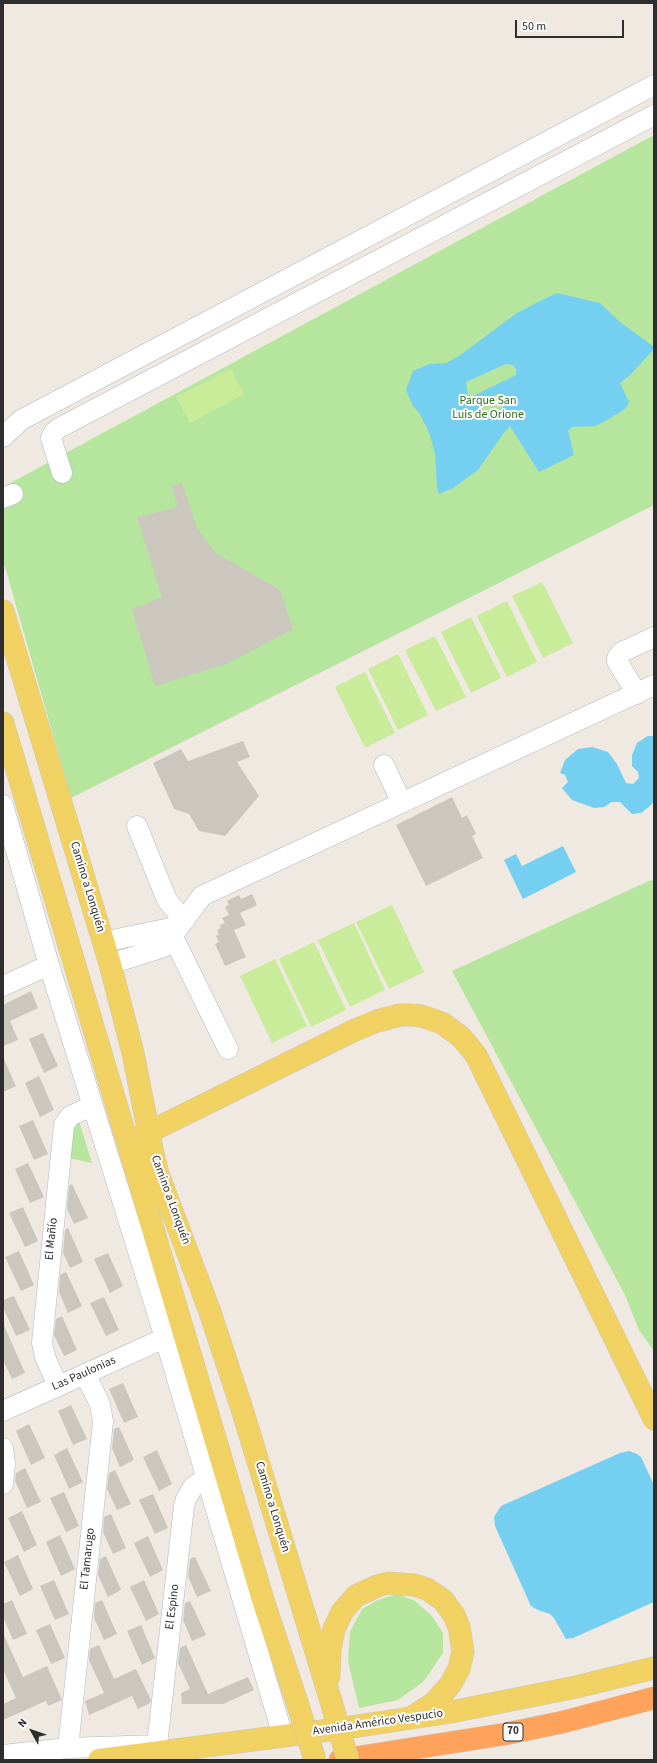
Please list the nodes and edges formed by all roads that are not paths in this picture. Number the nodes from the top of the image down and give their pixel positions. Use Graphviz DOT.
graph roads {
  1 [pos="654,85"];
  2 [pos="654,115"];
  3 [pos="3,437"];
  4 [pos="62,473"];
  5 [pos="3,611"];
  6 [pos="654,637"];
  7 [pos="645,689"];
  8 [pos="3,723"];
  9 [pos="384,765"];
  10 [pos="402,803"];
  11 [pos="3,805"];
  12 [pos="137,826"];
  13 [pos="179,928"];
  14 [pos="103,942"];
  15 [pos="110,964"];
  16 [pos="49,965"];
  17 [pos="3,986"];
  18 [pos="228,1049"];
  19 [pos="92,1106"];
  20 [pos="148,1133"];
  21 [pos="128,1142"];
  22 [pos="165,1338"];
  23 [pos="84,1374"];
  24 [pos="58,1386"];
  25 [pos="3,1411"];
  26 [pos="654,1419"];
  27 [pos="3,1448"];
  28 [pos="206,1478"];
  29 [pos="3,1484"];
  30 [pos="654,1668"];
  31 [pos="330,1696"];
  32 [pos="654,1698"];
  33 [pos="410,1718"];
  34 [pos="283,1736"];
  35 [pos="157,1745"];
  36 [pos="204,1747"];
  37 [pos="68,1748"];
  38 [pos="3,1754"];
  39 [pos="99,1760"];
  40 [pos="315,1760"];
  41 [pos="340,1760"];
  42 [pos="348,1760"];
  1 -- 3 [label="street"];
  2 -- 4 [label="street"];
  5 -- 14 [label="main road, Camino a Lonquén"];
  6 -- 7 [label="street"];
  7 -- 10 [label="street"];
  8 -- 21 [label="main road, Camino a Lonquén"];
  9 -- 10 [label="street"];
  10 -- 13 [label="street"];
  11 -- 16 [label="street"];
  12 -- 13 [label="street"];
  13 -- 14 [label="street"];
  13 -- 15 [label="street"];
  13 -- 18 [label="street"];
  14 -- 15 [label="main road, Camino a Lonquén"];
  15 -- 20 [label="main road, Camino a Lonquén"];
  16 -- 17 [label="street"];
  16 -- 19 [label="street"];
  19 -- 22 [label="street"];
  19 -- 24 [label="street, El Mañío"];
  20 -- 21 [label="main road"];
  20 -- 26 [label="main road"];
  20 -- 31 [label="main road, Camino a Lonquén"];
  21 -- 40 [label="main road, Camino a Lonquén, bridge"];
  22 -- 23 [label="street, Las Paulonias"];
  22 -- 28 [label="street"];
  23 -- 24 [label="street, Las Paulonias"];
  23 -- 37 [label="street, El Tamarugo"];
  24 -- 25 [label="street, Las Paulonias"];
  27 -- 29 [label="street"];
  28 -- 34 [label="street"];
  28 -- 35 [label="street, El Espino"];
  30 -- 33 [label="main road, Avenida Américo Vespucio"];
  31 -- 33 [label="main road"];
  31 -- 42 [label="main road, Camino a Lonquén, bridge"];
  32 -- 41 [label="highway, 70"];
  33 -- 34 [label="main road, Avenida Américo Vespucio"];
  34 -- 36 [label="main road, Avenida Américo Vespucio"];
  35 -- 36 [label="main road"];
  35 -- 37 [label="street"];
  36 -- 39 [label="main road, Avenida Américo Vespucio"];
  37 -- 38 [label="street"];
}
